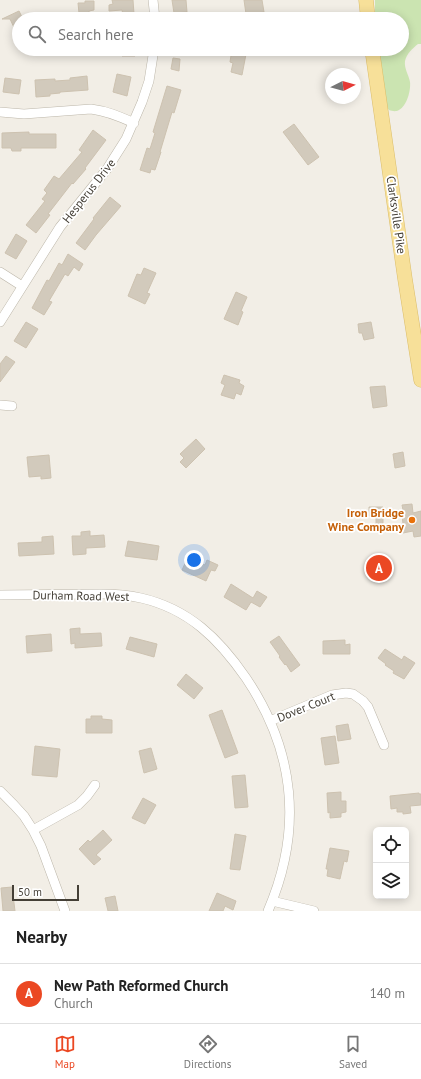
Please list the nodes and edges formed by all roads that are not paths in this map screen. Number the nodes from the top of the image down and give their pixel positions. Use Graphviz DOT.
graph roads {
  1 [pos="153,0"];
  2 [pos="366,0"];
  3 [pos="154,12"];
  4 [pos="367,12"];
  5 [pos="153,56"];
  6 [pos="373,56"];
  7 [pos="0,112"];
  8 [pos="134,123"];
  9 [pos="0,272"];
  10 [pos="22,286"];
  11 [pos="0,322"];
  12 [pos="421,380"];
  13 [pos="0,405"];
  14 [pos="12,406"];
  15 [pos="0,595"];
  16 [pos="270,721"];
  17 [pos="384,745"];
  18 [pos="95,785"];
  19 [pos="0,791"];
  20 [pos="33,830"];
  21 [pos="272,902"];
  22 [pos="65,911"];
  23 [pos="268,911"];
  24 [pos="314,911"];
  1 -- 3 [label="street"];
  2 -- 4 [label="main road"];
  5 -- 8 [label="street, Hesperus Drive"];
  6 -- 12 [label="main road, Clarksville Pike"];
  7 -- 8 [label="street"];
  8 -- 10 [label="street, Hesperus Drive"];
  9 -- 10 [label="street"];
  10 -- 11 [label="street, Hesperus Drive"];
  13 -- 14 [label="street"];
  15 -- 16 [label="street, Durham Road West"];
  16 -- 17 [label="street, Dover Court"];
  16 -- 21 [label="street, Durham Road West"];
  18 -- 20 [label="street"];
  19 -- 20 [label="street"];
  20 -- 22 [label="street"];
  21 -- 23 [label="street, Durham Road West"];
  21 -- 24 [label="street"];
}
